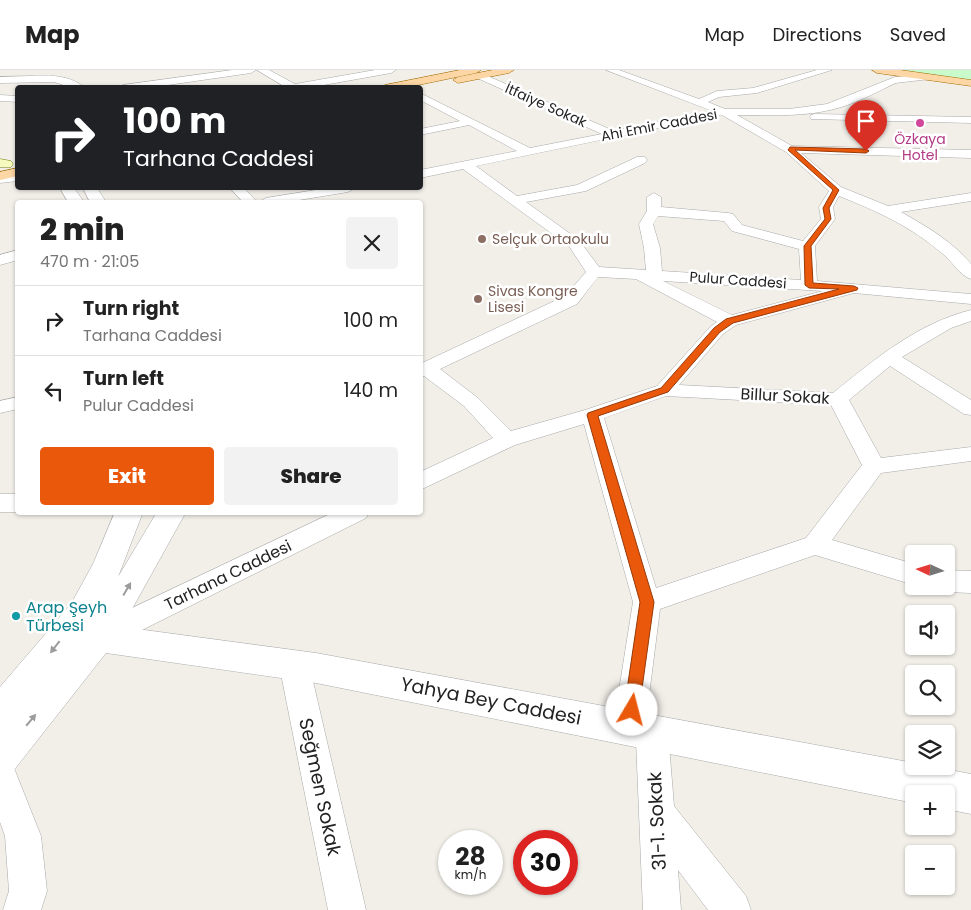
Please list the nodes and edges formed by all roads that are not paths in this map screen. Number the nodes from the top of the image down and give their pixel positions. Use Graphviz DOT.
graph roads {
  1 [pos="61,70"];
  2 [pos="166,70"];
  3 [pos="251,70"];
  4 [pos="262,70"];
  5 [pos="350,70"];
  6 [pos="391,70"];
  7 [pos="509,70"];
  8 [pos="611,70"];
  9 [pos="827,70"];
  10 [pos="877,70"];
  11 [pos="456,72"];
  12 [pos="478,73"];
  13 [pos="363,75"];
  14 [pos="897,77"];
  15 [pos="926,77"];
  16 [pos="38,79"];
  17 [pos="0,80"];
  18 [pos="243,82"];
  19 [pos="156,83"];
  20 [pos="971,83"];
  21 [pos="78,85"];
  22 [pos="143,85"];
  23 [pos="165,85"];
  24 [pos="290,85"];
  25 [pos="306,85"];
  26 [pos="385,85"];
  27 [pos="398,85"];
  28 [pos="423,87"];
  29 [pos="858,97"];
  30 [pos="0,98"];
  31 [pos="423,98"];
  32 [pos="15,99"];
  33 [pos="877,101"];
  34 [pos="699,103"];
  35 [pos="914,108"];
  36 [pos="724,112"];
  37 [pos="789,112"];
  38 [pos="969,121"];
  39 [pos="470,122"];
  40 [pos="423,131"];
  41 [pos="612,134"];
  42 [pos="790,149"];
  43 [pos="528,152"];
  44 [pos="943,154"];
  45 [pos="971,154"];
  46 [pos="641,160"];
  47 [pos="467,166"];
  48 [pos="964,166"];
  49 [pos="423,173"];
  50 [pos="239,190"];
  51 [pos="336,190"];
  52 [pos="836,190"];
  53 [pos="971,197"];
  54 [pos="954,199"];
  55 [pos="248,200"];
  56 [pos="278,200"];
  57 [pos="517,200"];
  58 [pos="971,206"];
  59 [pos="887,210"];
  60 [pos="807,246"];
  61 [pos="15,256"];
  62 [pos="0,259"];
  63 [pos="594,272"];
  64 [pos="971,274"];
  65 [pos="647,275"];
  66 [pos="809,285"];
  67 [pos="854,288"];
  68 [pos="971,299"];
  69 [pos="971,315"];
  70 [pos="730,321"];
  71 [pos="889,357"];
  72 [pos="424,370"];
  73 [pos="664,390"];
  74 [pos="838,399"];
  75 [pos="15,404"];
  76 [pos="0,407"];
  77 [pos="971,409"];
  78 [pos="592,415"];
  79 [pos="507,440"];
  80 [pos="971,454"];
  81 [pos="874,466"];
  82 [pos="423,481"];
  83 [pos="0,503"];
  84 [pos="15,503"];
  85 [pos="128,515"];
  86 [pos="170,515"];
  87 [pos="351,515"];
  88 [pos="815,545"];
  89 [pos="905,572"];
  90 [pos="955,581"];
  91 [pos="971,582"];
  92 [pos="647,602"];
  93 [pos="98,638"];
  94 [pos="294,664"];
  95 [pos="0,714"];
  96 [pos="640,730"];
  97 [pos="0,757"];
  98 [pos="0,775"];
  99 [pos="971,794"];
  100 [pos="656,812"];
  101 [pos="22,910"];
  102 [pos="347,910"];
  103 [pos="662,910"];
  104 [pos="732,910"];
  1 -- 16 [label="street"];
  2 -- 19 [label="street"];
  3 -- 18 [label="street"];
  3 -- 19 [label="street"];
  4 -- 24 [label="street"];
  5 -- 13 [label="street"];
  6 -- 13 [label="street"];
  7 -- 12 [label="main road"];
  8 -- 34 [label="street"];
  9 -- 34 [label="street"];
  10 -- 14 [label="main road"];
  11 -- 12 [label="main road"];
  11 -- 27 [label="main road"];
  12 -- 28 [label="main road"];
  12 -- 41 [label="street, İtfaiye Sokak"];
  13 -- 25 [label="street"];
  13 -- 26 [label="street"];
  14 -- 15 [label="street, Ahi Emir Caddesi"];
  14 -- 29 [label="street, Ahi Emir Caddesi"];
  15 -- 20 [label="main road"];
  16 -- 17 [label="street"];
  16 -- 21 [label="street"];
  19 -- 22 [label="street"];
  19 -- 23 [label="street"];
  29 -- 33 [label="street"];
  29 -- 37 [label="street, Ahi Emir Caddesi"];
  30 -- 32 [label="street"];
  31 -- 39 [label="street"];
  34 -- 36 [label="street"];
  35 -- 38 [label="street"];
  36 -- 37 [label="street, Ahi Emir Caddesi"];
  36 -- 41 [label="street, Ahi Emir Caddesi"];
  36 -- 42 [label="street"];
  37 -- 38 [label="street"];
  39 -- 40 [label="street"];
  39 -- 43 [label="street"];
  41 -- 43 [label="street, Ahi Emir Caddesi"];
  42 -- 44 [label="street"];
  42 -- 52 [label="street"];
  43 -- 47 [label="street, Ahi Emir Caddesi"];
  44 -- 45 [label="street"];
  44 -- 48 [label="street"];
  46 -- 57 [label="street"];
  47 -- 49 [label="street, Ahi Emir Caddesi"];
  47 -- 57 [label="street"];
  50 -- 55 [label="street"];
  51 -- 56 [label="street"];
  52 -- 59 [label="street"];
  52 -- 60 [label="street"];
  53 -- 54 [label="street"];
  54 -- 58 [label="street"];
  54 -- 59 [label="street"];
  57 -- 63 [label="street"];
  59 -- 64 [label="street"];
  60 -- 65 [label="street"];
  60 -- 66 [label="street"];
  61 -- 62 [label="street"];
  63 -- 65 [label="street, Pulur Caddesi"];
  63 -- 72 [label="street"];
  65 -- 66 [label="street, Pulur Caddesi"];
  65 -- 70 [label="street"];
  66 -- 67 [label="street, Pulur Caddesi"];
  67 -- 68 [label="street, Pulur Caddesi"];
  67 -- 70 [label="street"];
  69 -- 71 [label="street, Billur Sokak"];
  70 -- 73 [label="street"];
  71 -- 74 [label="street, Billur Sokak"];
  71 -- 77 [label="street"];
  72 -- 79 [label="street"];
  73 -- 74 [label="street, Billur Sokak"];
  73 -- 78 [label="street"];
  74 -- 81 [label="street"];
  75 -- 76 [label="street"];
  78 -- 79 [label="street"];
  78 -- 92 [label="street"];
  79 -- 82 [label="street"];
  80 -- 81 [label="street"];
  81 -- 88 [label="street"];
  83 -- 84 [label="street"];
  85 -- 95 [label="street, one-way"];
  93 -- 86 [label="street, one-way"];
  87 -- 93 [label="street, Tarhana Caddesi"];
  88 -- 89 [label="street"];
  88 -- 92 [label="street"];
  90 -- 91 [label="street"];
  92 -- 96 [label="street, 31-1. Sokak"];
  93 -- 94 [label="street, Yahya Bey Caddesi"];
  97 -- 93 [label="street, one-way"];
  94 -- 96 [label="street, Yahya Bey Caddesi"];
  94 -- 102 [label="street, Seğmen Sokak"];
  96 -- 99 [label="street, Yahya Bey Caddesi"];
  96 -- 100 [label="street, 31-1. Sokak"];
  98 -- 101 [label="street"];
  100 -- 103 [label="street, 31-1. Sokak"];
  100 -- 104 [label="street"];
}
